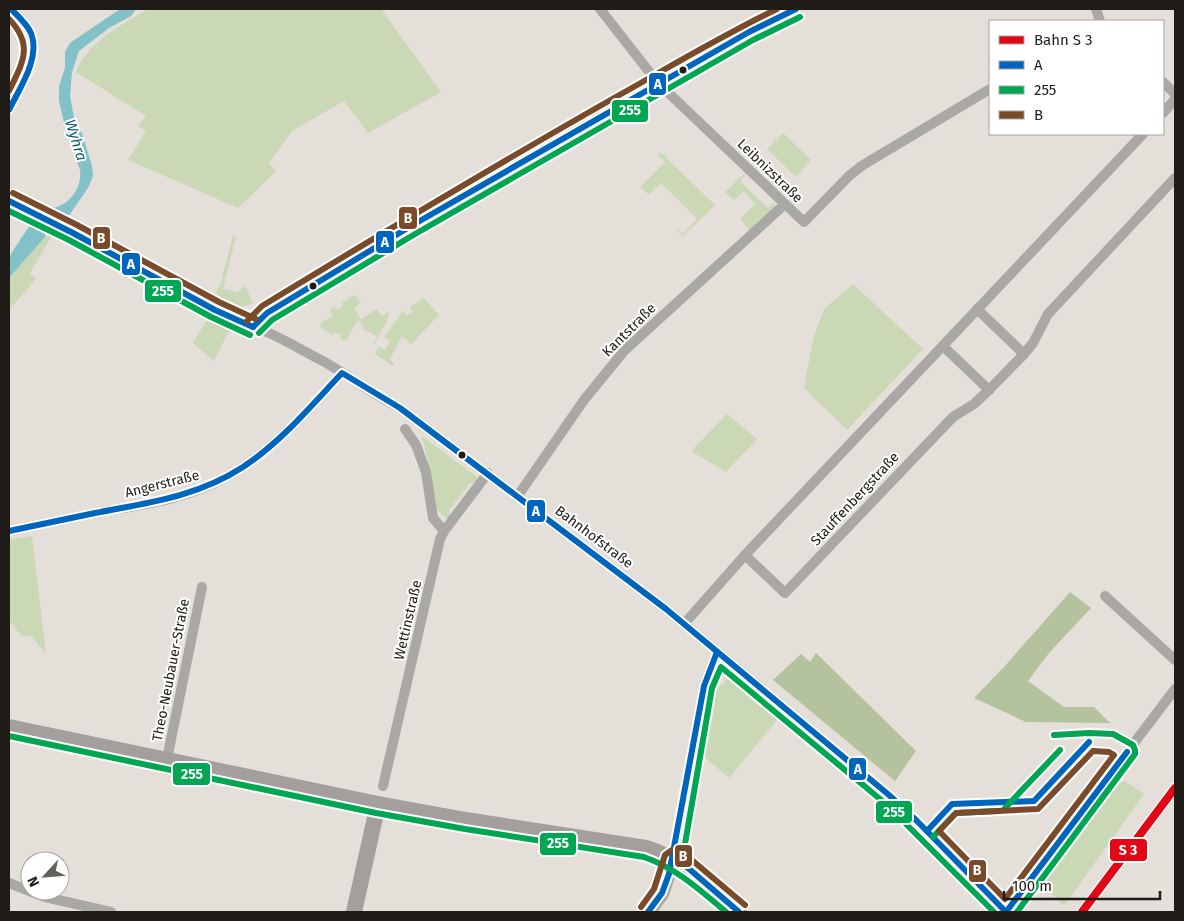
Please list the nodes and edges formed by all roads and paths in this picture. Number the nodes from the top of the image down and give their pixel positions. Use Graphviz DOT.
graph roads {
  1 [pos="11,9"];
  2 [pos="600,9"];
  3 [pos="796,9"];
  4 [pos="658,83"];
  5 [pos="1164,83"];
  6 [pos="989,90"];
  7 [pos="1175,99"];
  8 [pos="9,110"];
  9 [pos="1164,112"];
  10 [pos="1142,135"];
  11 [pos="1175,178"];
  12 [pos="9,201"];
  13 [pos="785,204"];
  14 [pos="977,309"];
  15 [pos="253,327"];
  16 [pos="943,346"];
  17 [pos="1024,354"];
  18 [pos="342,373"];
  19 [pos="988,390"];
  20 [pos="405,429"];
  21 [pos="488,473"];
  22 [pos="517,497"];
  23 [pos="9,531"];
  24 [pos="444,531"];
  25 [pos="745,555"];
  26 [pos="202,587"];
  27 [pos="1105,596"];
  28 [pos="684,624"];
  29 [pos="717,652"];
  30 [pos="1175,660"];
  31 [pos="1175,688"];
  32 [pos="9,726"];
  33 [pos="167,759"];
  34 [pos="383,786"];
  35 [pos="378,804"];
  36 [pos="673,859"];
  37 [pos="9,883"];
  38 [pos="111,912"];
  39 [pos="354,912"];
  40 [pos="648,912"];
  41 [pos="738,912"];
  42 [pos="1006,912"];
  1 -- 8 [label="street"];
  2 -- 4 [label="street, Leibnizstraße"];
  3 -- 4 [label="street"];
  4 -- 13 [label="street, Leibnizstraße"];
  4 -- 15 [label="street"];
  5 -- 7 [label="street"];
  6 -- 13 [label="street, Leibnizstraße"];
  7 -- 9 [label="street"];
  10 -- 14 [label="street"];
  11 -- 17 [label="street, Stauffenbergstraße"];
  12 -- 15 [label="street, Bahnhofstraße"];
  13 -- 22 [label="street, Kantstraße"];
  14 -- 16 [label="street"];
  14 -- 17 [label="street"];
  15 -- 18 [label="street, Bahnhofstraße"];
  16 -- 19 [label="street"];
  16 -- 25 [label="street"];
  17 -- 19 [label="street, Stauffenbergstraße"];
  18 -- 21 [label="street, Bahnhofstraße"];
  18 -- 23 [label="street, Angerstraße"];
  19 -- 25 [label="street, Stauffenbergstraße"];
  20 -- 24 [label="street"];
  21 -- 22 [label="street, Bahnhofstraße"];
  21 -- 24 [label="street, Wettinstraße"];
  22 -- 28 [label="street, Bahnhofstraße"];
  24 -- 34 [label="street, Wettinstraße"];
  25 -- 28 [label="street"];
  26 -- 33 [label="street, Theo-Neubauer-Straße"];
  27 -- 30 [label="street"];
  28 -- 29 [label="street, Bahnhofstraße"];
  29 -- 36 [label="street"];
  29 -- 42 [label="street, Bahnhofstraße"];
  31 -- 42 [label="street, Bahnhofstraße"];
  32 -- 33 [label="main road"];
  33 -- 35 [label="main road"];
  35 -- 36 [label="main road"];
  35 -- 39 [label="main road"];
  36 -- 40 [label="main road"];
  36 -- 41 [label="main road"];
  37 -- 38 [label="street"];
}
